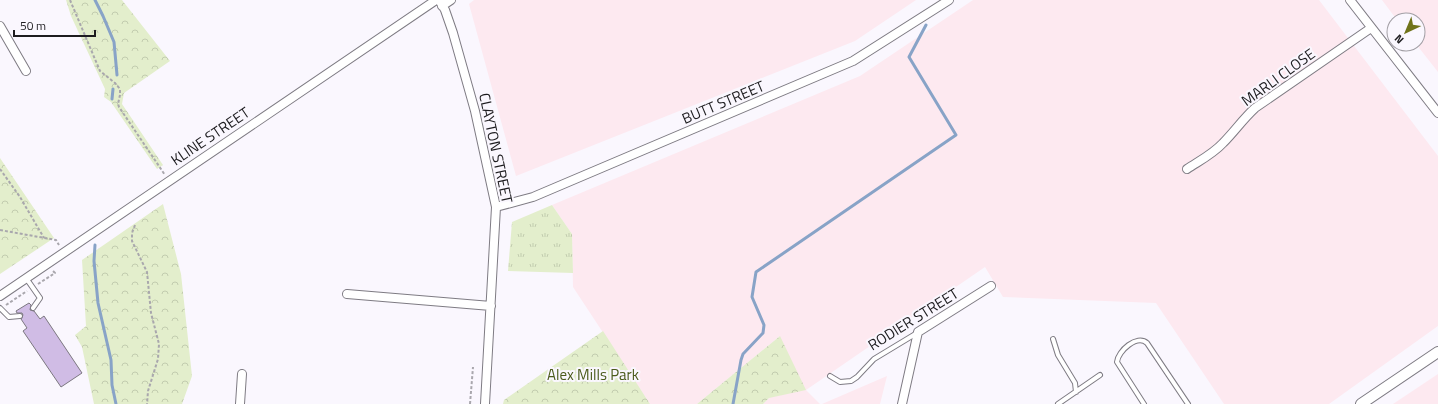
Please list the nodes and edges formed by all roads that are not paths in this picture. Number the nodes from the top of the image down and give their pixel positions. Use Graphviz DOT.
graph roads {
  1 [pos="451,0"];
  2 [pos="949,0"];
  3 [pos="1350,0"];
  4 [pos="439,2"];
  5 [pos="0,26"];
  6 [pos="1372,28"];
  7 [pos="26,71"];
  8 [pos="1438,113"];
  9 [pos="1187,169"];
  10 [pos="496,207"];
  11 [pos="26,278"];
  12 [pos="991,286"];
  13 [pos="346,294"];
  14 [pos="0,296"];
  15 [pos="491,306"];
  16 [pos="0,308"];
  17 [pos="33,308"];
  18 [pos="20,316"];
  19 [pos="918,332"];
  20 [pos="1053,339"];
  21 [pos="1438,352"];
  22 [pos="242,374"];
  23 [pos="1100,375"];
  24 [pos="830,376"];
  25 [pos="1076,392"];
  26 [pos="240,404"];
  27 [pos="485,404"];
  28 [pos="902,404"];
  29 [pos="1058,404"];
  30 [pos="1144,404"];
  31 [pos="1188,404"];
  32 [pos="1361,404"];
  1 -- 4 [label="street, KLINE STREET"];
  2 -- 10 [label="street, BUTT STREET"];
  3 -- 6 [label="street"];
  4 -- 10 [label="street, CLAYTON STREET"];
  4 -- 11 [label="street, KLINE STREET"];
  5 -- 7 [label="street"];
  6 -- 8 [label="street"];
  6 -- 9 [label="street, MARLI CLOSE"];
  10 -- 15 [label="street, CLAYTON STREET"];
  11 -- 14 [label="street, KLINE STREET"];
  11 -- 17 [label="lane"];
  12 -- 19 [label="street, RODIER STREET"];
  13 -- 15 [label="street"];
  15 -- 27 [label="street, CLAYTON STREET"];
  16 -- 18 [label="lane"];
  19 -- 24 [label="lane, RODIER STREET"];
  19 -- 28 [label="street"];
  20 -- 25 [label="lane"];
  21 -- 32 [label="street"];
  22 -- 26 [label="street"];
  23 -- 25 [label="lane"];
  25 -- 29 [label="lane"];
  30 -- 31 [label="lane"];
}
